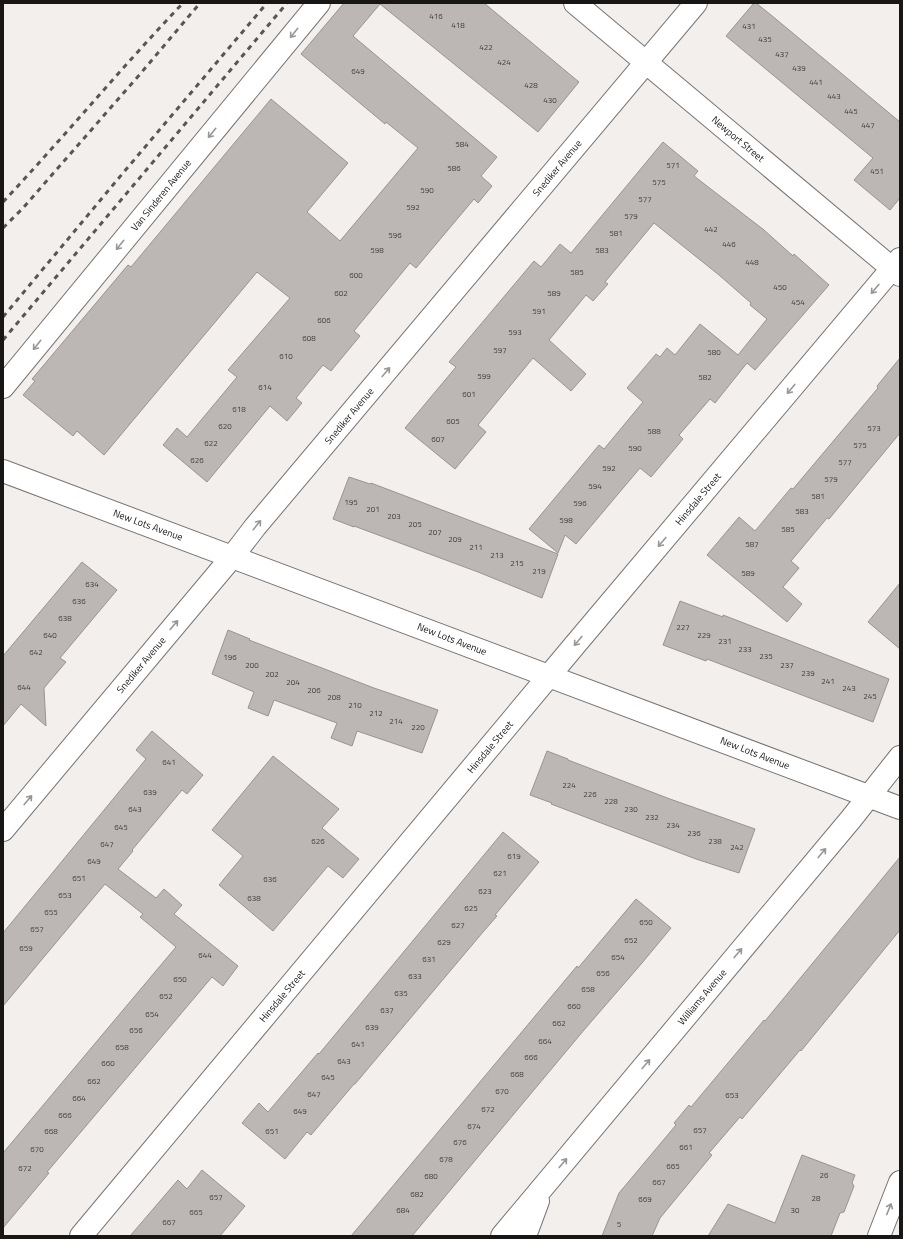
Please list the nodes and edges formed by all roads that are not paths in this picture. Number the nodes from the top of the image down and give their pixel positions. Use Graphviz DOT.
graph roads {
  1 [pos="319,3"];
  2 [pos="575,3"];
  3 [pos="696,3"];
  4 [pos="646,62"];
  5 [pos="898,267"];
  6 [pos="3,387"];
  7 [pos="3,471"];
  8 [pos="232,557"];
  9 [pos="550,676"];
  10 [pos="900,757"];
  11 [pos="868,796"];
  12 [pos="900,808"];
  13 [pos="3,830"];
  14 [pos="900,1182"];
  15 [pos="543,1188"];
  16 [pos="81,1236"];
  17 [pos="502,1236"];
  18 [pos="525,1236"];
  19 [pos="878,1236"];
  1 -- 6 [label="street, Van Sinderen Avenue, one-way"];
  2 -- 4 [label="street, Newport Street"];
  3 -- 4 [label="street, Snediker Avenue"];
  4 -- 5 [label="street, Newport Street"];
  8 -- 4 [label="street, Snediker Avenue, one-way"];
  5 -- 9 [label="street, Hinsdale Street, one-way"];
  7 -- 8 [label="street, New Lots Avenue"];
  8 -- 9 [label="street, New Lots Avenue"];
  13 -- 8 [label="street, Snediker Avenue, one-way"];
  9 -- 11 [label="street, New Lots Avenue"];
  9 -- 16 [label="street, Hinsdale Street"];
  10 -- 11 [label="street, Williams Avenue"];
  11 -- 12 [label="street, New Lots Avenue"];
  15 -- 11 [label="street, Williams Avenue, one-way"];
  19 -- 14 [label="street, one-way"];
  15 -- 17 [label="street, Williams Avenue"];
  15 -- 18 [label="street"];
}
